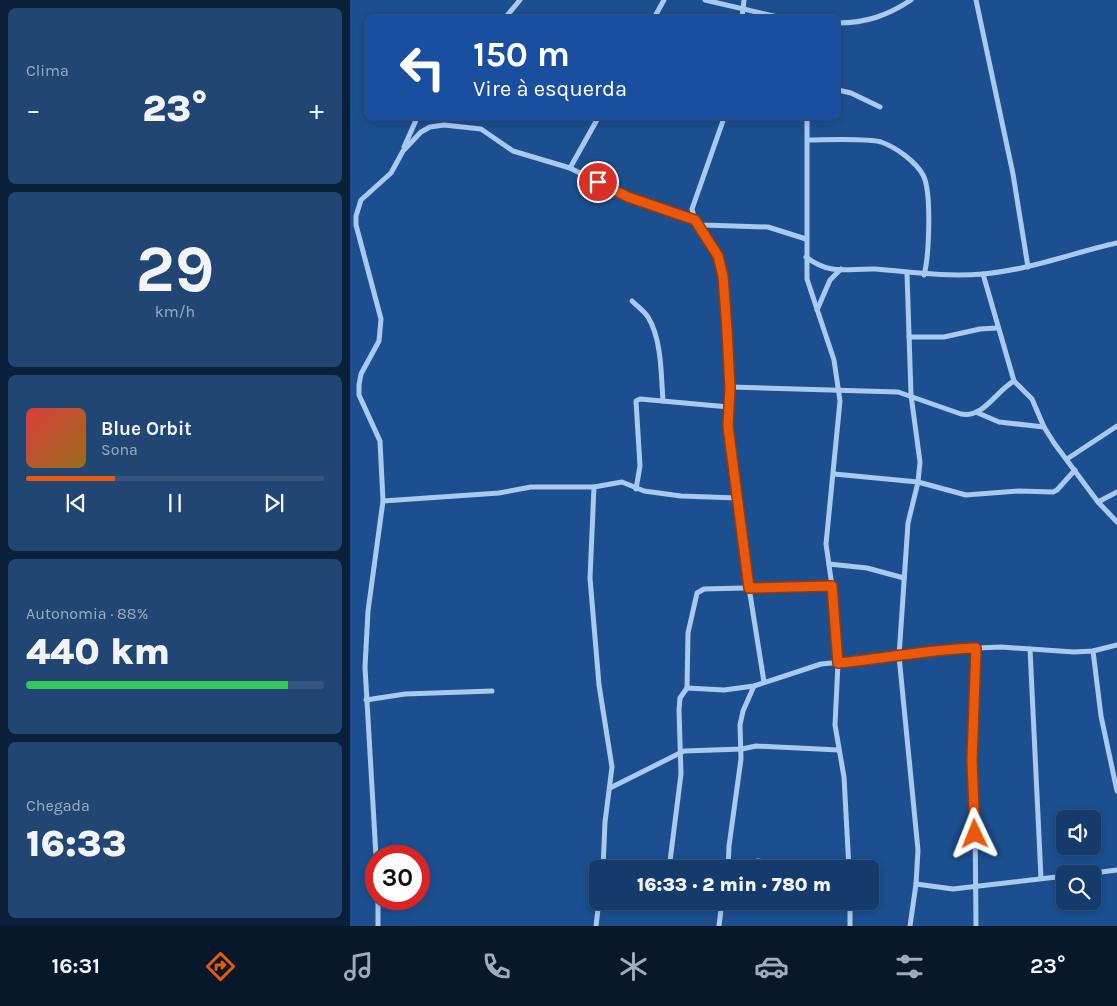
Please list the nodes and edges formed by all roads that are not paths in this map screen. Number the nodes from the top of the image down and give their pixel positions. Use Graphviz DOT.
graph roads {
  1 [pos="520,0"];
  2 [pos="664,0"];
  3 [pos="705,0"];
  4 [pos="744,0"];
  5 [pos="910,0"];
  6 [pos="976,0"];
  7 [pos="743,8"];
  8 [pos="508,15"];
  9 [pos="656,15"];
  10 [pos="742,15"];
  11 [pos="770,15"];
  12 [pos="840,23"];
  13 [pos="840,90"];
  14 [pos="880,107"];
  15 [pos="416,120"];
  16 [pos="597,120"];
  17 [pos="723,120"];
  18 [pos="808,120"];
  19 [pos="808,140"];
  20 [pos="402,151"];
  21 [pos="570,168"];
  22 [pos="695,220"];
  23 [pos="806,239"];
  24 [pos="1117,243"];
  25 [pos="806,257"];
  26 [pos="1028,267"];
  27 [pos="841,269"];
  28 [pos="907,273"];
  29 [pos="983,274"];
  30 [pos="924,275"];
  31 [pos="632,301"];
  32 [pos="817,311"];
  33 [pos="997,328"];
  34 [pos="909,336"];
  35 [pos="1014,381"];
  36 [pos="730,388"];
  37 [pos="840,392"];
  38 [pos="911,395"];
  39 [pos="663,401"];
  40 [pos="729,407"];
  41 [pos="978,413"];
  42 [pos="1117,426"];
  43 [pos="1044,427"];
  44 [pos="1067,459"];
  45 [pos="1075,470"];
  46 [pos="834,474"];
  47 [pos="918,482"];
  48 [pos="594,487"];
  49 [pos="636,489"];
  50 [pos="1117,492"];
  51 [pos="737,498"];
  52 [pos="383,501"];
  53 [pos="1098,502"];
  54 [pos="1117,522"];
  55 [pos="828,564"];
  56 [pos="904,578"];
  57 [pos="832,586"];
  58 [pos="749,588"];
  59 [pos="1117,645"];
  60 [pos="976,648"];
  61 [pos="1030,649"];
  62 [pos="1093,651"];
  63 [pos="899,656"];
  64 [pos="838,663"];
  65 [pos="764,682"];
  66 [pos="754,686"];
  67 [pos="687,688"];
  68 [pos="492,691"];
  69 [pos="366,700"];
  70 [pos="742,749"];
  71 [pos="839,750"];
  72 [pos="680,752"];
  73 [pos="610,788"];
  74 [pos="1117,791"];
  75 [pos="375,845"];
  76 [pos="603,860"];
  77 [pos="670,860"];
  78 [pos="730,860"];
  79 [pos="849,860"];
  80 [pos="1117,870"];
  81 [pos="1101,872"];
  82 [pos="1056,877"];
  83 [pos="1041,878"];
  84 [pos="916,884"];
  85 [pos="976,887"];
  86 [pos="378,910"];
  87 [pos="599,910"];
  88 [pos="721,910"];
  89 [pos="850,910"];
  90 [pos="378,926"];
  91 [pos="596,926"];
  92 [pos="720,926"];
  93 [pos="850,926"];
  94 [pos="910,926"];
  95 [pos="976,926"];
  1 -- 8 [label="street"];
  2 -- 9 [label="street"];
  3 -- 7 [label="street"];
  4 -- 7 [label="street"];
  5 -- 12 [label="street"];
  6 -- 26 [label="street"];
  7 -- 10 [label="street"];
  7 -- 11 [label="street"];
  13 -- 14 [label="street"];
  15 -- 20 [label="street"];
  16 -- 21 [label="street"];
  17 -- 22 [label="street"];
  18 -- 19 [label="street"];
  19 -- 23 [label="street"];
  19 -- 30 [label="street"];
  20 -- 21 [label="street"];
  20 -- 52 [label="street"];
  21 -- 22 [label="street"];
  22 -- 23 [label="street"];
  22 -- 36 [label="street"];
  23 -- 25 [label="street"];
  24 -- 26 [label="street"];
  25 -- 27 [label="street"];
  25 -- 32 [label="street"];
  26 -- 29 [label="street"];
  27 -- 28 [label="street"];
  27 -- 32 [label="street"];
  28 -- 30 [label="street"];
  28 -- 34 [label="street"];
  29 -- 30 [label="street"];
  29 -- 33 [label="street"];
  31 -- 39 [label="street"];
  32 -- 37 [label="street"];
  33 -- 34 [label="street"];
  33 -- 35 [label="street"];
  34 -- 38 [label="street"];
  35 -- 41 [label="street"];
  35 -- 43 [label="street"];
  36 -- 37 [label="street"];
  36 -- 40 [label="street"];
  37 -- 38 [label="street"];
  37 -- 46 [label="street"];
  38 -- 41 [label="street"];
  38 -- 47 [label="street"];
  39 -- 40 [label="street"];
  39 -- 49 [label="street"];
  40 -- 51 [label="street"];
  41 -- 43 [label="street"];
  42 -- 44 [label="street"];
  43 -- 44 [label="street"];
  44 -- 45 [label="street"];
  45 -- 47 [label="street"];
  45 -- 53 [label="street"];
  46 -- 47 [label="street"];
  46 -- 55 [label="street"];
  47 -- 56 [label="street"];
  48 -- 49 [label="street"];
  48 -- 52 [label="street"];
  48 -- 73 [label="street"];
  49 -- 51 [label="street"];
  50 -- 53 [label="street"];
  51 -- 58 [label="street"];
  52 -- 69 [label="street"];
  53 -- 54 [label="street"];
  55 -- 56 [label="street"];
  55 -- 57 [label="street"];
  56 -- 63 [label="street"];
  57 -- 58 [label="street"];
  57 -- 64 [label="street"];
  58 -- 65 [label="street"];
  58 -- 67 [label="street"];
  59 -- 62 [label="street"];
  60 -- 61 [label="street"];
  60 -- 63 [label="street"];
  60 -- 85 [label="street"];
  61 -- 62 [label="street"];
  61 -- 83 [label="street"];
  62 -- 74 [label="street"];
  63 -- 64 [label="street"];
  63 -- 84 [label="street"];
  64 -- 65 [label="street"];
  64 -- 71 [label="street"];
  65 -- 66 [label="street"];
  66 -- 67 [label="street"];
  66 -- 70 [label="street"];
  67 -- 72 [label="street"];
  68 -- 69 [label="street"];
  69 -- 75 [label="street"];
  70 -- 71 [label="street"];
  70 -- 72 [label="street"];
  70 -- 78 [label="street"];
  71 -- 79 [label="street"];
  72 -- 73 [label="street"];
  72 -- 77 [label="street"];
  73 -- 76 [label="street"];
  80 -- 81 [label="street"];
  82 -- 83 [label="street"];
  83 -- 85 [label="street"];
  84 -- 85 [label="street"];
  84 -- 94 [label="street"];
  85 -- 95 [label="street"];
  86 -- 90 [label="street"];
  87 -- 91 [label="street"];
  88 -- 92 [label="street"];
  89 -- 93 [label="street"];
}
